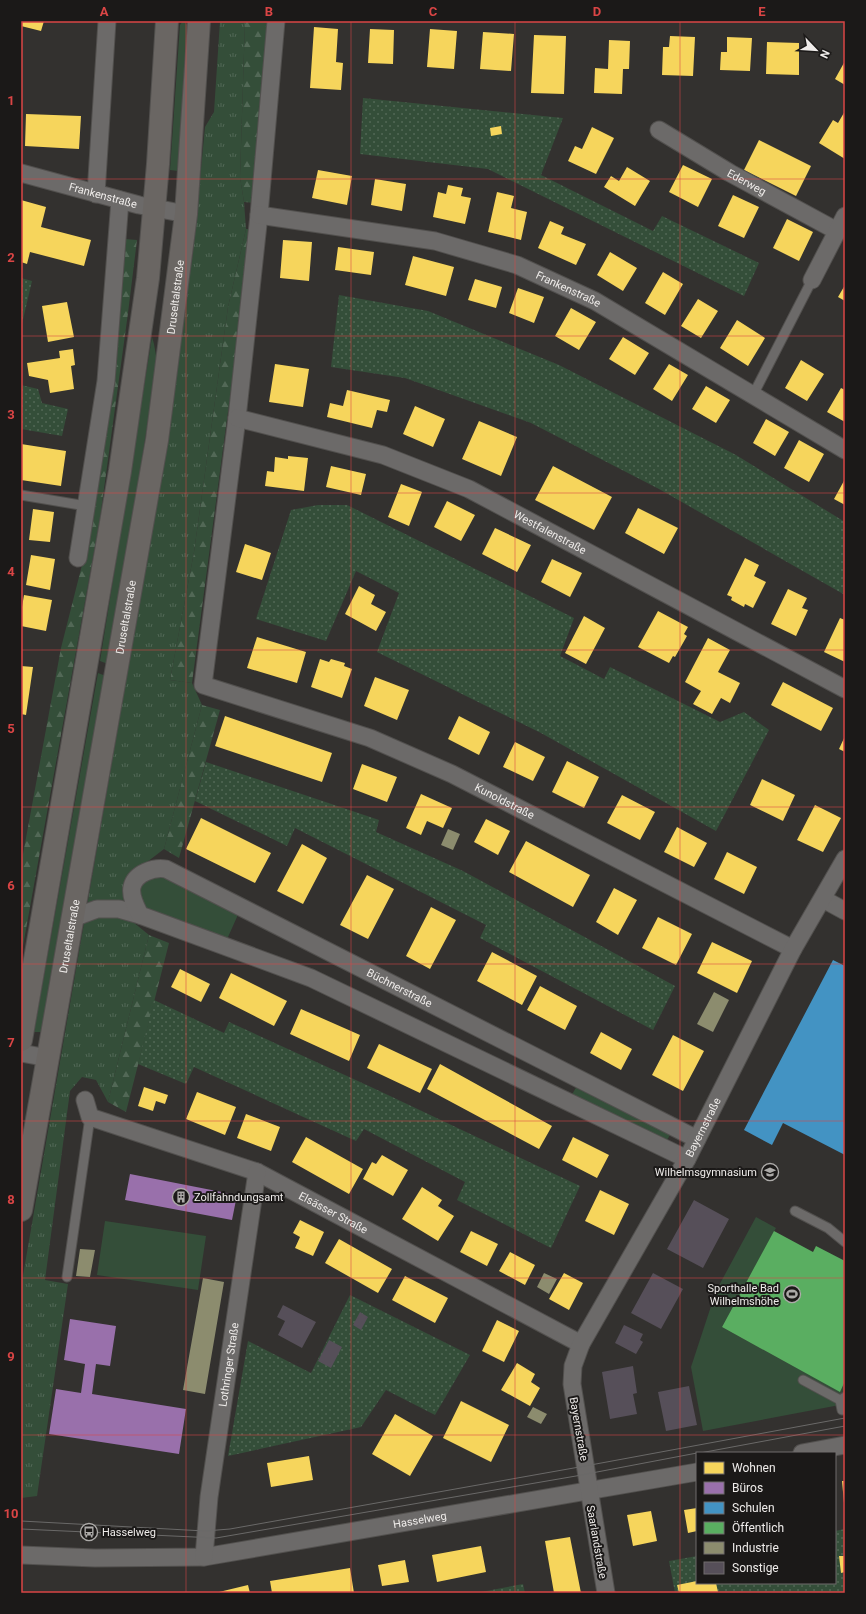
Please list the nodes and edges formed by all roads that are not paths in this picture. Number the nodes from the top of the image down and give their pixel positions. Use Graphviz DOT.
graph roads {
  1 [pos="107,21"];
  2 [pos="167,21"];
  3 [pos="199,21"];
  4 [pos="276,21"];
  5 [pos="659,130"];
  6 [pos="21,173"];
  7 [pos="96,194"];
  8 [pos="120,200"];
  9 [pos="154,208"];
  10 [pos="186,214"];
  11 [pos="259,215"];
  12 [pos="841,224"];
  13 [pos="812,280"];
  14 [pos="753,396"];
  15 [pos="237,418"];
  16 [pos="845,450"];
  17 [pos="21,495"];
  18 [pos="86,506"];
  19 [pos="78,558"];
  20 [pos="845,689"];
  21 [pos="845,859"];
  22 [pos="823,899"];
  23 [pos="845,911"];
  24 [pos="140,914"];
  25 [pos="73,918"];
  26 [pos="793,949"];
  27 [pos="21,1040"];
  28 [pos="21,1053"];
  29 [pos="48,1058"];
  30 [pos="85,1100"];
  31 [pos="90,1117"];
  32 [pos="697,1139"];
  33 [pos="687,1159"];
  34 [pos="257,1172"];
  35 [pos="21,1210"];
  36 [pos="795,1211"];
  37 [pos="845,1242"];
  38 [pos="67,1277"];
  39 [pos="580,1344"];
  40 [pos="803,1380"];
  41 [pos="843,1398"];
  42 [pos="842,1410"];
  43 [pos="845,1445"];
  44 [pos="807,1452"];
  45 [pos="696,1472"];
  46 [pos="589,1491"];
  47 [pos="21,1555"];
  48 [pos="204,1557"];
  49 [pos="606,1593"];
  1 -- 7 [label="street"];
  2 -- 9 [label="main road"];
  3 -- 10 [label="main road, Druseltalstraße"];
  4 -- 11 [label="street"];
  5 -- 12 [label="street, Ederweg"];
  6 -- 7 [label="street, Frankenstraße"];
  7 -- 8 [label="street, Frankenstraße"];
  8 -- 9 [label="street, Frankenstraße"];
  8 -- 18 [label="street"];
  9 -- 10 [label="street, Frankenstraße"];
  9 -- 27 [label="main road"];
  10 -- 25 [label="main road, Druseltalstraße"];
  11 -- 14 [label="street, Frankenstraße"];
  11 -- 15 [label="street"];
  12 -- 13 [label="street, Ederweg"];
  13 -- 14 [label="lane, Ederweg"];
  14 -- 16 [label="street, Frankenstraße"];
  15 -- 20 [label="street, Westfalenstraße"];
  15 -- 26 [label="street, Kunoldstraße"];
  17 -- 18 [label="lane"];
  18 -- 19 [label="street"];
  21 -- 22 [label="street, Bayernstraße"];
  22 -- 23 [label="street"];
  22 -- 26 [label="street, Bayernstraße"];
  24 -- 25 [label="street"];
  24 -- 32 [label="street, Büchnerstraße"];
  24 -- 33 [label="street"];
  25 -- 29 [label="main road, Druseltalstraße"];
  26 -- 32 [label="street, Bayernstraße"];
  28 -- 29 [label="street"];
  29 -- 35 [label="main road, Druseltalstraße"];
  30 -- 31 [label="street"];
  31 -- 34 [label="street, Elsässer Straße"];
  31 -- 38 [label="lane"];
  32 -- 33 [label="street, Bayernstraße"];
  33 -- 39 [label="street, Bayernstraße"];
  34 -- 39 [label="street, Elsässer Straße"];
  34 -- 48 [label="street, Lothringer Straße"];
  36 -- 37 [label="lane"];
  39 -- 46 [label="street, Bayernstraße"];
  40 -- 41 [label="lane"];
  41 -- 42 [label="lane"];
  43 -- 44 [label="street"];
  45 -- 46 [label="street, Hasselweg"];
  46 -- 48 [label="street, Hasselweg"];
  46 -- 49 [label="street, Saarlandstraße"];
  47 -- 48 [label="street, Hasselweg"];
}
